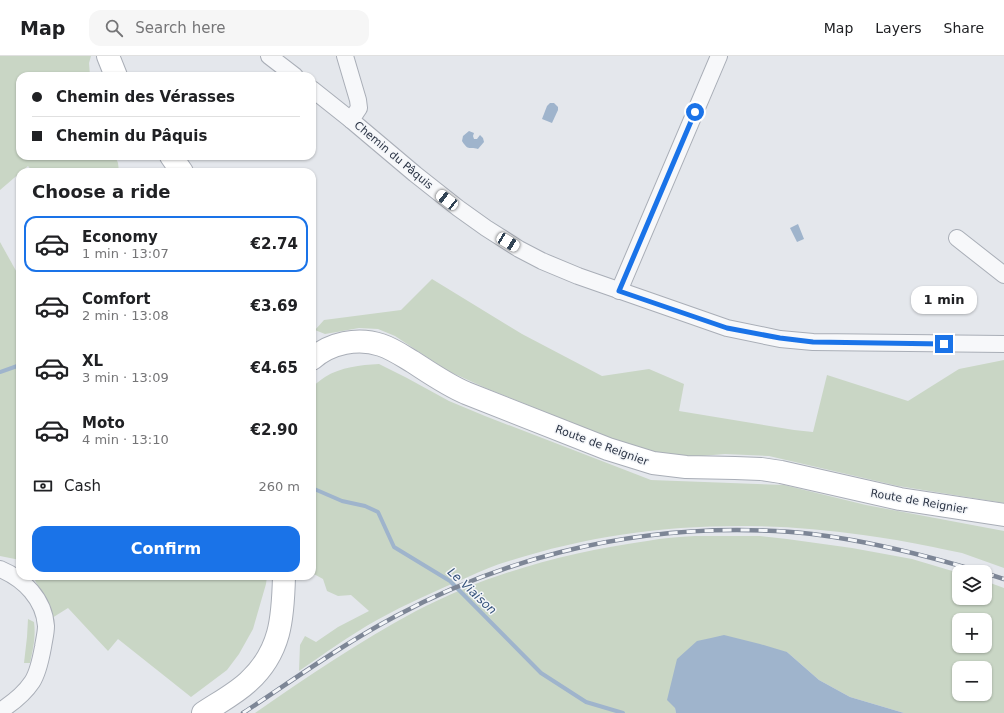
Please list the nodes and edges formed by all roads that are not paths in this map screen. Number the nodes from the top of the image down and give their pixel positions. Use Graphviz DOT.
graph roads {
  1 [pos="108,56"];
  2 [pos="269,56"];
  3 [pos="345,56"];
  4 [pos="719,56"];
  5 [pos="114,72"];
  6 [pos="290,72"];
  7 [pos="316,92"];
  8 [pos="351,120"];
  9 [pos="957,238"];
  10 [pos="1004,275"];
  11 [pos="619,291"];
  12 [pos="1004,344"];
  13 [pos="316,355"];
  14 [pos="1004,515"];
  15 [pos="0,569"];
  16 [pos="16,577"];
  17 [pos="19,580"];
  18 [pos="284,580"];
  19 [pos="0,711"];
  20 [pos="203,713"];
  1 -- 5 [label="main road"];
  2 -- 6 [label="street"];
  3 -- 8 [label="street"];
  4 -- 11 [label="street"];
  7 -- 8 [label="street, Chemin du Pâquis"];
  8 -- 11 [label="street, Chemin du Pâquis"];
  9 -- 10 [label="street"];
  11 -- 12 [label="street, Chemin du Pâquis"];
  13 -- 14 [label="main road, Route de Reignier"];
  15 -- 16 [label="street"];
  17 -- 19 [label="street"];
  18 -- 20 [label="main road"];
}
